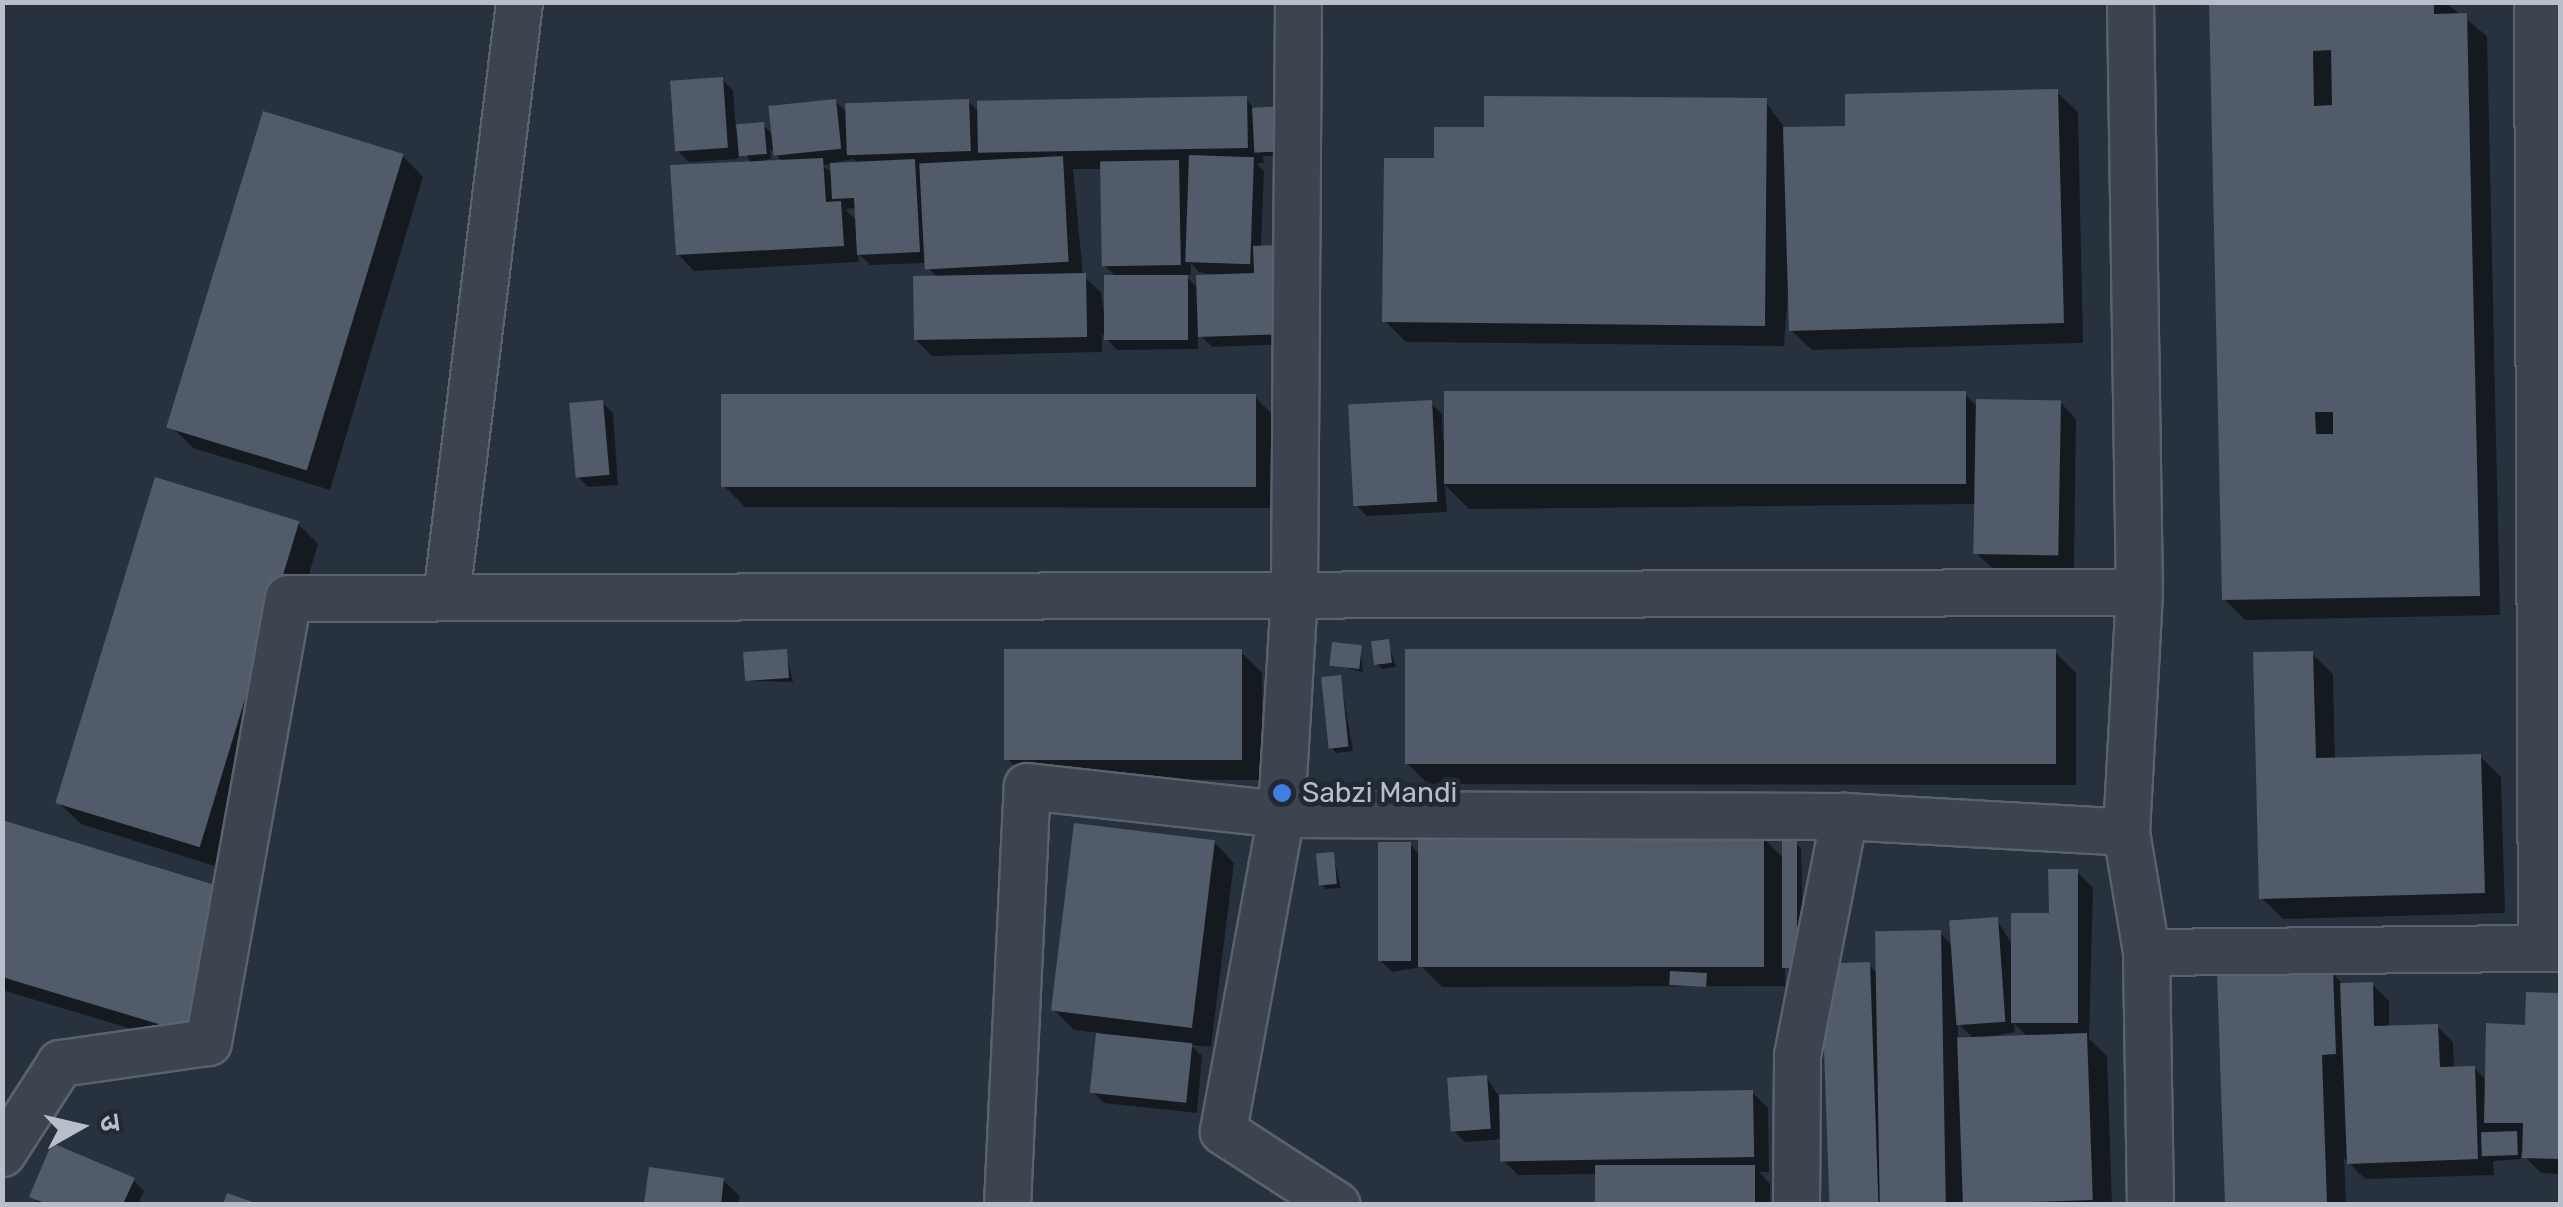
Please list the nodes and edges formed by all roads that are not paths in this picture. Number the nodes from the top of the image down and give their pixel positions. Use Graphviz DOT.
graph roads {
  1 [pos="520,2"];
  2 [pos="1298,2"];
  3 [pos="2130,2"];
  4 [pos="2538,2"];
  5 [pos="2139,592"];
  6 [pos="1294,593"];
  7 [pos="446,596"];
  8 [pos="1281,814"];
  9 [pos="1844,816"];
  10 [pos="2126,832"];
  11 [pos="2551,948"];
  12 [pos="2146,952"];
  13 [pos="2,1153"];
  14 [pos="1007,1204"];
  15 [pos="1336,1204"];
  16 [pos="1796,1204"];
  17 [pos="2150,1204"];
  1 -- 7 [label="street"];
  2 -- 6 [label="street"];
  3 -- 5 [label="street"];
  4 -- 11 [label="street"];
  5 -- 6 [label="street"];
  5 -- 10 [label="street"];
  6 -- 7 [label="street"];
  6 -- 8 [label="street"];
  7 -- 13 [label="street"];
  8 -- 9 [label="street"];
  8 -- 14 [label="street"];
  8 -- 15 [label="street"];
  9 -- 10 [label="street"];
  9 -- 16 [label="street"];
  10 -- 12 [label="street"];
  11 -- 12 [label="street"];
  12 -- 17 [label="street"];
}
